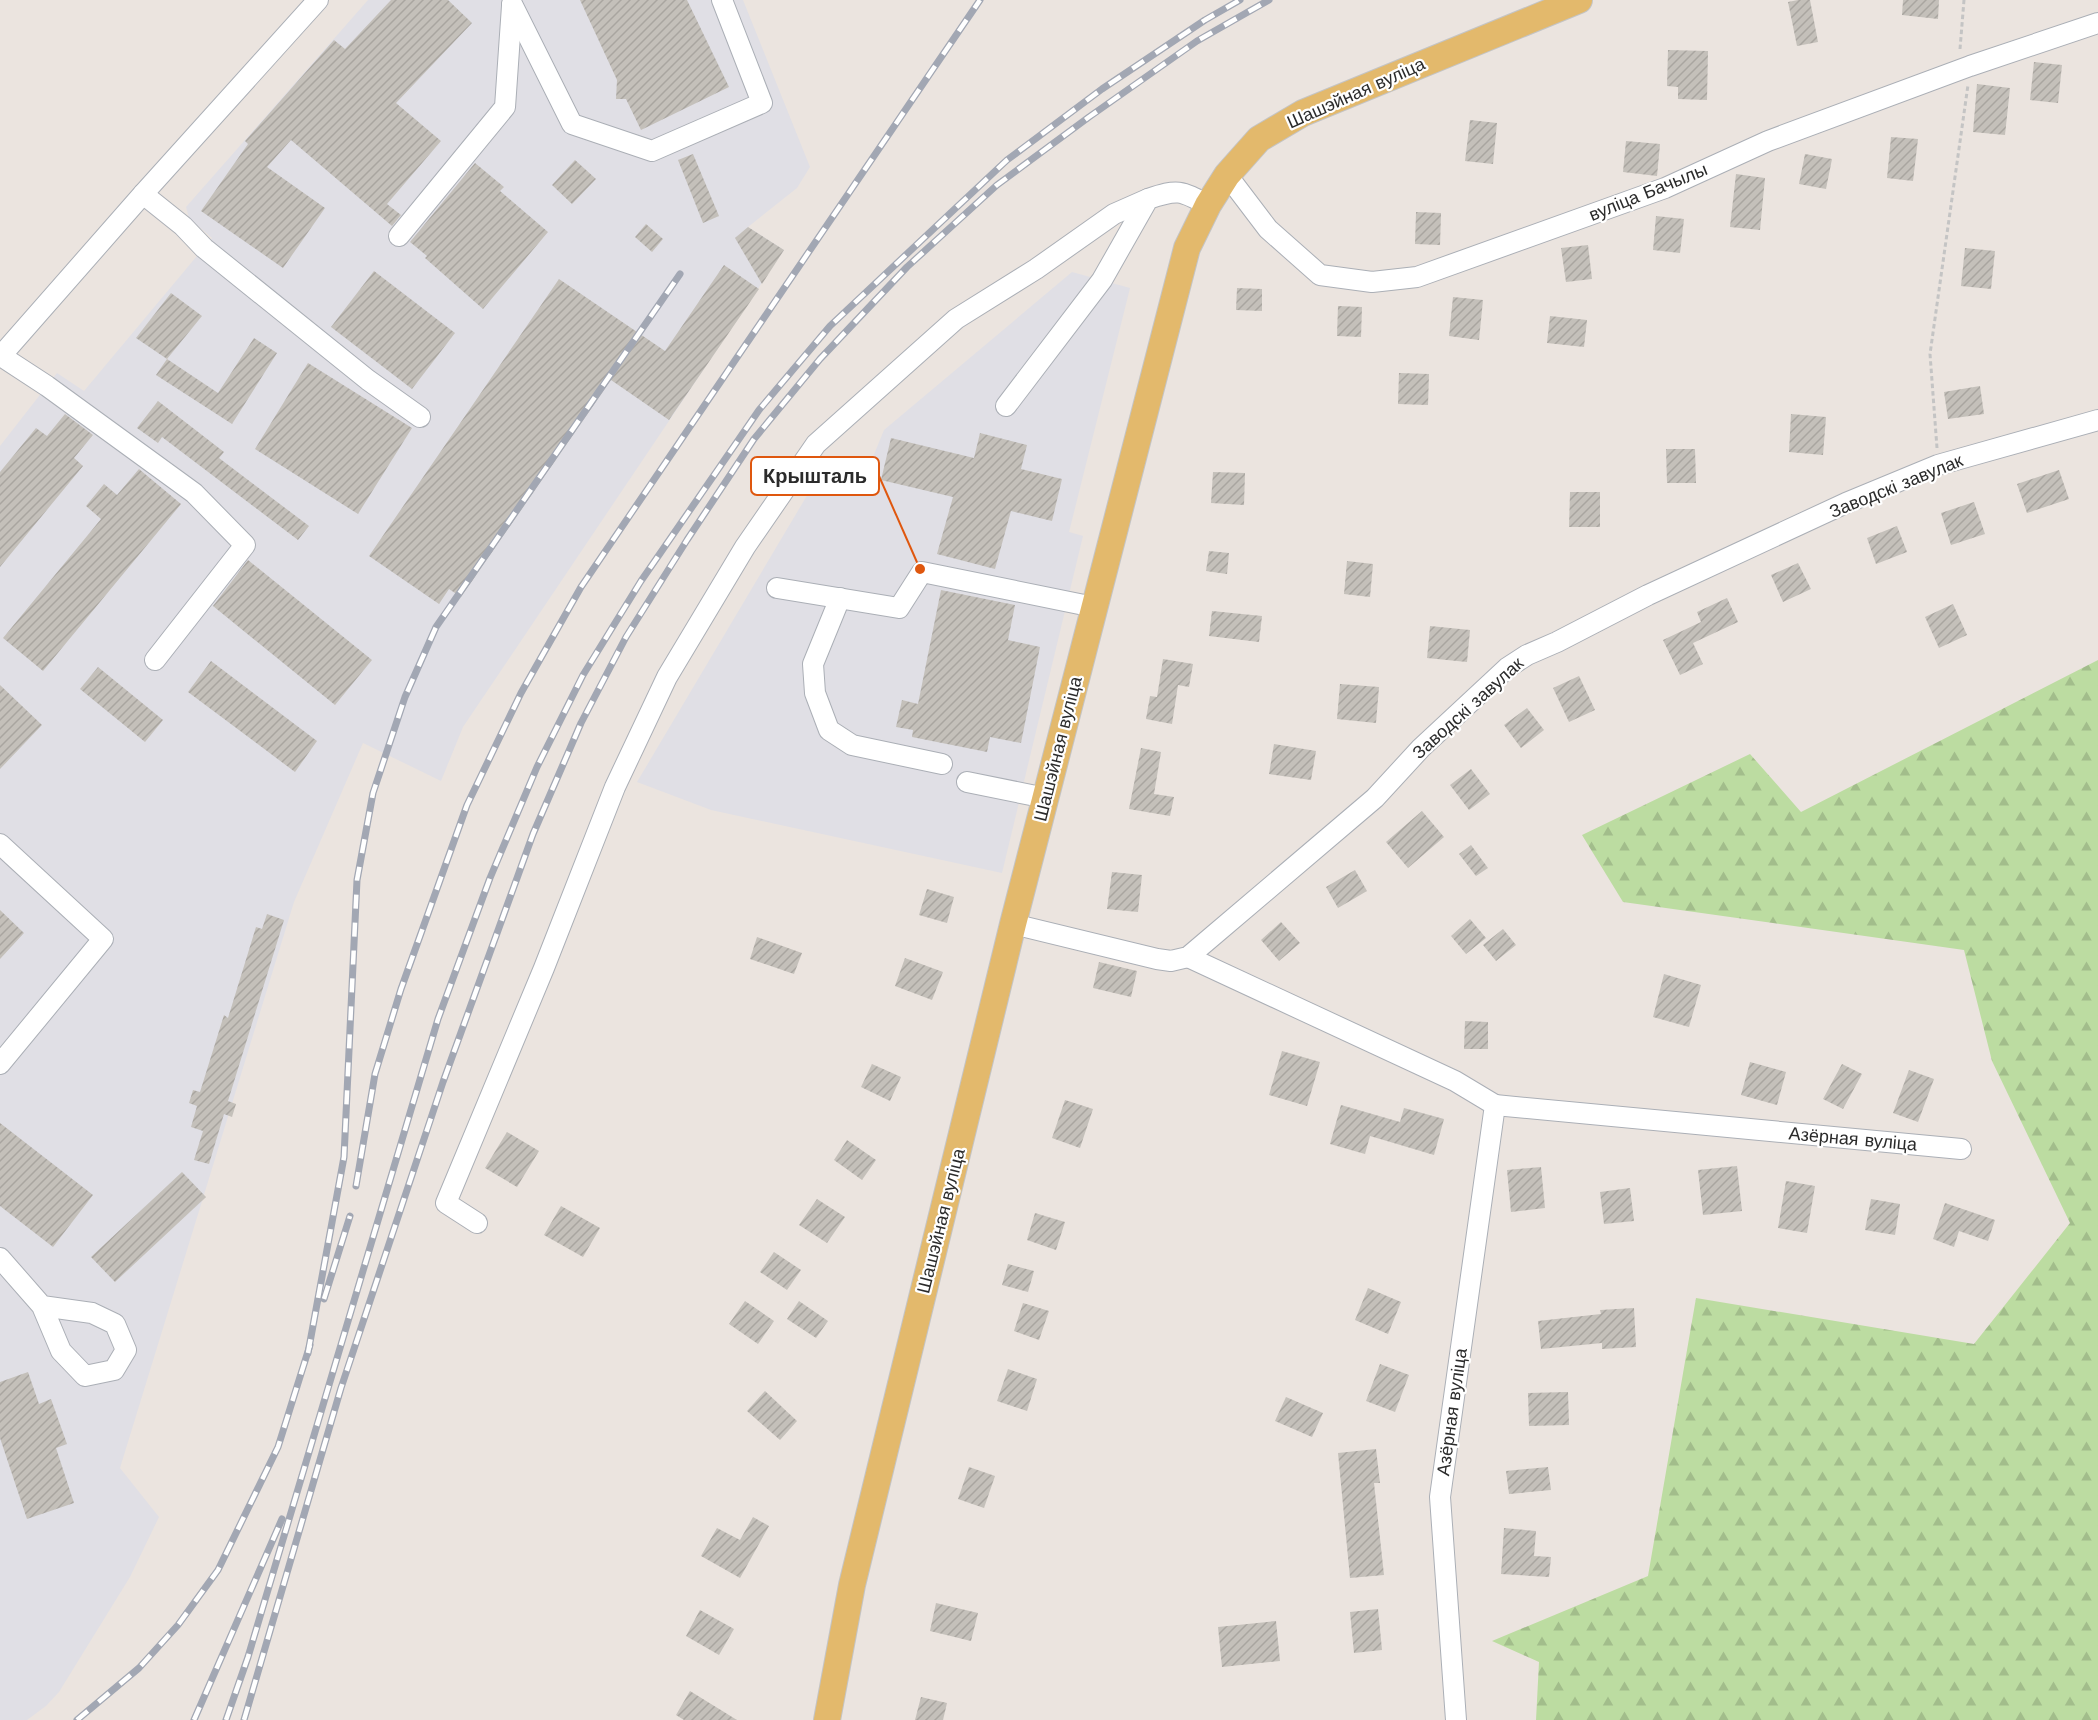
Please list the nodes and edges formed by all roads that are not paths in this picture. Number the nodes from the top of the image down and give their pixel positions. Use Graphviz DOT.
graph roads {
  1 [pos="318,0"];
  2 [pos="722,0"];
  3 [pos="1579,0"];
  4 [pos="509,2"];
  5 [pos="2098,23"];
  6 [pos="1227,175"];
  7 [pos="143,194"];
  8 [pos="1148,200"];
  9 [pos="1208,205"];
  10 [pos="399,236"];
  11 [pos="0,356"];
  12 [pos="1006,406"];
  13 [pos="420,417"];
  14 [pos="2098,420"];
  15 [pos="777,588"];
  16 [pos="840,598"];
  17 [pos="1094,607"];
  18 [pos="155,660"];
  19 [pos="942,764"];
  20 [pos="967,782"];
  21 [pos="1046,798"];
  22 [pos="0,844"];
  23 [pos="1013,924"];
  24 [pos="1188,957"];
  25 [pos="0,1064"];
  26 [pos="1494,1105"];
  27 [pos="1960,1149"];
  28 [pos="477,1223"];
  29 [pos="0,1258"];
  30 [pos="42,1306"];
  31 [pos="827,1720"];
  32 [pos="1456,1720"];
  1 -- 7 [label="street"];
  2 -- 4 [label="street"];
  3 -- 6 [label="main road, Шашэйная вуліца"];
  4 -- 10 [label="street"];
  5 -- 6 [label="street, вуліца Бачылы"];
  6 -- 9 [label="main road, Шашэйная вуліца"];
  7 -- 11 [label="street"];
  7 -- 13 [label="street"];
  8 -- 9 [label="street"];
  8 -- 12 [label="street"];
  8 -- 28 [label="street"];
  9 -- 17 [label="main road, Шашэйная вуліца"];
  11 -- 18 [label="street"];
  14 -- 24 [label="street, Заводскі завулак"];
  15 -- 16 [label="street"];
  16 -- 17 [label="street"];
  16 -- 19 [label="street"];
  17 -- 21 [label="main road, Шашэйная вуліца"];
  20 -- 21 [label="street"];
  21 -- 23 [label="main road, Шашэйная вуліца"];
  22 -- 25 [label="street"];
  23 -- 24 [label="street"];
  23 -- 31 [label="main road, Шашэйная вуліца"];
  24 -- 26 [label="street, Азёрная вуліца"];
  26 -- 27 [label="street, Азёрная вуліца"];
  26 -- 32 [label="street, Азёрная вуліца"];
  29 -- 30 [label="street"];
}
